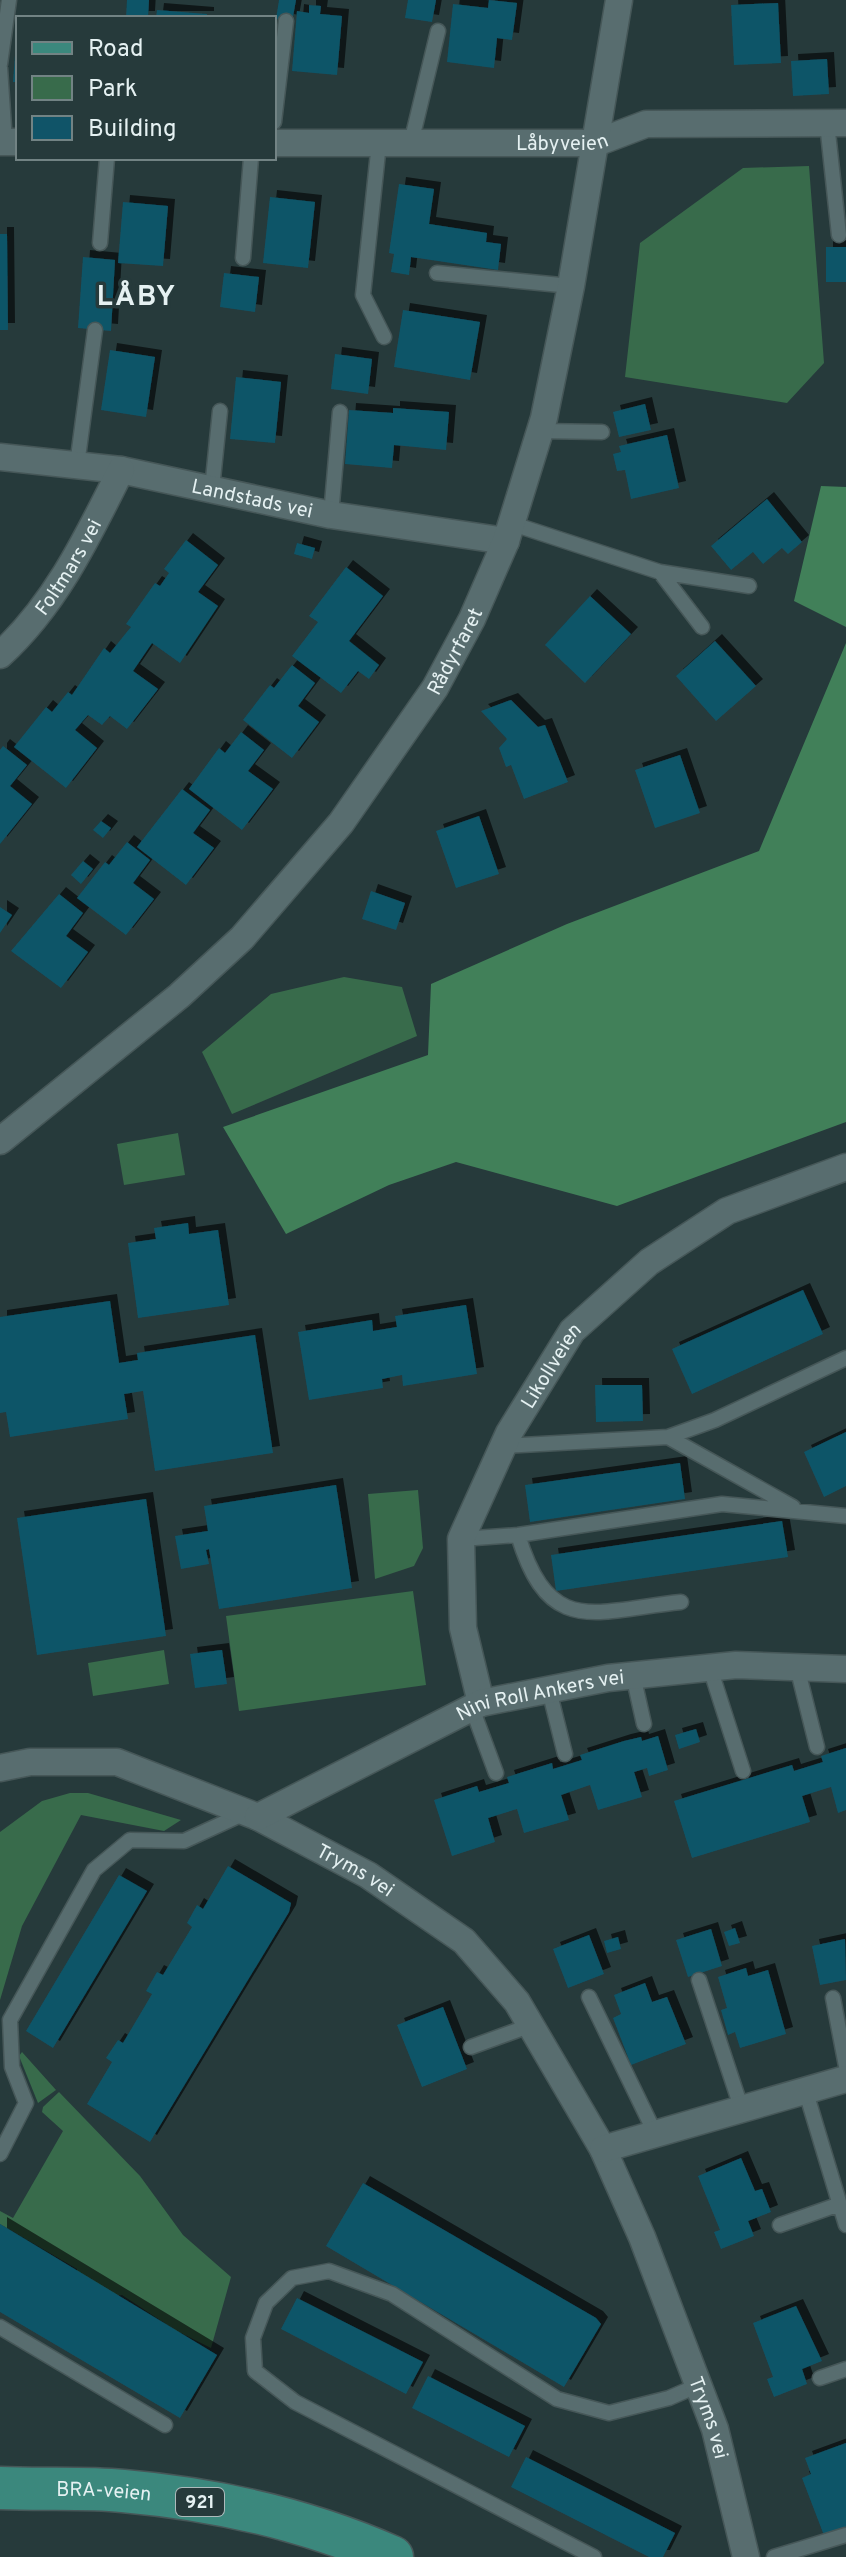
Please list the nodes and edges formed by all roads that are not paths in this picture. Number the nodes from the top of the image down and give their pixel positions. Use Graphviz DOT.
graph roads {
  1 [pos="9,0"];
  2 [pos="619,0"];
  3 [pos="286,21"];
  4 [pos="438,31"];
  5 [pos="0,66"];
  6 [pos="276,105"];
  7 [pos="837,123"];
  8 [pos="8,142"];
  9 [pos="276,143"];
  10 [pos="379,143"];
  11 [pos="411,143"];
  12 [pos="596,143"];
  13 [pos="107,160"];
  14 [pos="251,160"];
  15 [pos="839,235"];
  16 [pos="100,243"];
  17 [pos="243,258"];
  18 [pos="437,273"];
  19 [pos="571,286"];
  20 [pos="95,330"];
  21 [pos="384,337"];
  22 [pos="220,411"];
  23 [pos="340,412"];
  24 [pos="540,431"];
  25 [pos="602,432"];
  26 [pos="0,457"];
  27 [pos="77,465"];
  28 [pos="121,470"];
  29 [pos="212,489"];
  30 [pos="331,515"];
  31 [pos="510,533"];
  32 [pos="660,572"];
  33 [pos="749,586"];
  34 [pos="702,627"];
  35 [pos="0,655"];
  36 [pos="0,1141"];
  37 [pos="846,1167"];
  38 [pos="846,1358"];
  39 [pos="668,1437"];
  40 [pos="505,1446"];
  41 [pos="797,1509"];
  42 [pos="846,1516"];
  43 [pos="518,1535"];
  44 [pos="461,1539"];
  45 [pos="681,1602"];
  46 [pos="797,1667"];
  47 [pos="710,1668"];
  48 [pos="846,1669"];
  49 [pos="633,1675"];
  50 [pos="549,1690"];
  51 [pos="477,1705"];
  52 [pos="644,1724"];
  53 [pos="817,1747"];
  54 [pos="565,1754"];
  55 [pos="0,1768"];
  56 [pos="743,1771"];
  57 [pos="496,1773"];
  58 [pos="252,1815"];
  59 [pos="699,1980"];
  60 [pos="589,1997"];
  61 [pos="833,1998"];
  62 [pos="529,2026"];
  63 [pos="471,2047"];
  64 [pos="846,2066"];
  65 [pos="846,2079"];
  66 [pos="805,2089"];
  67 [pos="741,2107"];
  68 [pos="655,2133"];
  69 [pos="603,2149"];
  70 [pos="0,2154"];
  71 [pos="840,2204"];
  72 [pos="780,2225"];
  73 [pos="846,2225"];
  74 [pos="0,2327"];
  75 [pos="846,2369"];
  76 [pos="820,2378"];
  77 [pos="699,2385"];
  78 [pos="165,2425"];
  79 [pos="0,2488"];
  80 [pos="846,2535"];
  81 [pos="392,2557"];
  82 [pos="594,2557"];
  83 [pos="746,2557"];
  84 [pos="774,2557"];
  1 -- 5 [label="lane"];
  2 -- 12 [label="street, Rådyrfaret"];
  3 -- 6 [label="lane"];
  4 -- 11 [label="lane"];
  5 -- 8 [label="lane"];
  7 -- 12 [label="street, Låbyveien"];
  7 -- 15 [label="lane"];
  9 -- 10 [label="street, Låbyveien"];
  10 -- 11 [label="street, Låbyveien"];
  10 -- 21 [label="lane"];
  11 -- 12 [label="street, Låbyveien"];
  12 -- 19 [label="street, Rådyrfaret"];
  13 -- 16 [label="lane"];
  14 -- 17 [label="lane"];
  18 -- 19 [label="lane"];
  19 -- 24 [label="street, Rådyrfaret"];
  20 -- 27 [label="lane"];
  22 -- 29 [label="lane"];
  23 -- 30 [label="lane"];
  24 -- 25 [label="lane"];
  24 -- 31 [label="street, Rådyrfaret"];
  26 -- 27 [label="street, Landstads vei"];
  27 -- 28 [label="street, Landstads vei"];
  28 -- 29 [label="street, Landstads vei"];
  28 -- 35 [label="street, Foltmars vei"];
  29 -- 30 [label="street, Landstads vei"];
  30 -- 31 [label="street, Landstads vei"];
  31 -- 32 [label="lane"];
  31 -- 36 [label="street, Rådyrfaret"];
  32 -- 33 [label="lane"];
  32 -- 34 [label="lane"];
  37 -- 40 [label="street, Likollveien"];
  38 -- 39 [label="lane"];
  39 -- 40 [label="lane"];
  39 -- 41 [label="lane"];
  40 -- 44 [label="street, Likollveien"];
  41 -- 42 [label="lane"];
  41 -- 43 [label="lane"];
  43 -- 44 [label="lane"];
  43 -- 45 [label="lane"];
  44 -- 51 [label="street, Likollveien"];
  46 -- 47 [label="street, Nini Roll Ankers vei"];
  46 -- 48 [label="street, Nini Roll Ankers vei"];
  46 -- 53 [label="lane"];
  47 -- 49 [label="street, Nini Roll Ankers vei"];
  47 -- 56 [label="lane"];
  49 -- 50 [label="street, Nini Roll Ankers vei"];
  49 -- 52 [label="lane"];
  50 -- 51 [label="street, Nini Roll Ankers vei"];
  50 -- 54 [label="lane"];
  51 -- 57 [label="lane"];
  51 -- 58 [label="street, Nini Roll Ankers vei"];
  55 -- 58 [label="street, Tryms vei"];
  58 -- 62 [label="street, Tryms vei"];
  58 -- 70 [label="lane"];
  59 -- 67 [label="lane"];
  60 -- 68 [label="lane"];
  61 -- 64 [label="lane"];
  62 -- 63 [label="lane"];
  62 -- 69 [label="street, Tryms vei"];
  65 -- 66 [label="street"];
  66 -- 67 [label="street"];
  66 -- 71 [label="lane"];
  67 -- 68 [label="street"];
  68 -- 69 [label="street"];
  69 -- 77 [label="street, Tryms vei"];
  71 -- 72 [label="lane"];
  71 -- 73 [label="lane"];
  74 -- 78 [label="lane"];
  75 -- 76 [label="lane"];
  77 -- 82 [label="lane"];
  77 -- 83 [label="street, Tryms vei"];
  79 -- 81 [label="main road, BRA-veien / 921"];
  80 -- 84 [label="lane"];
}
